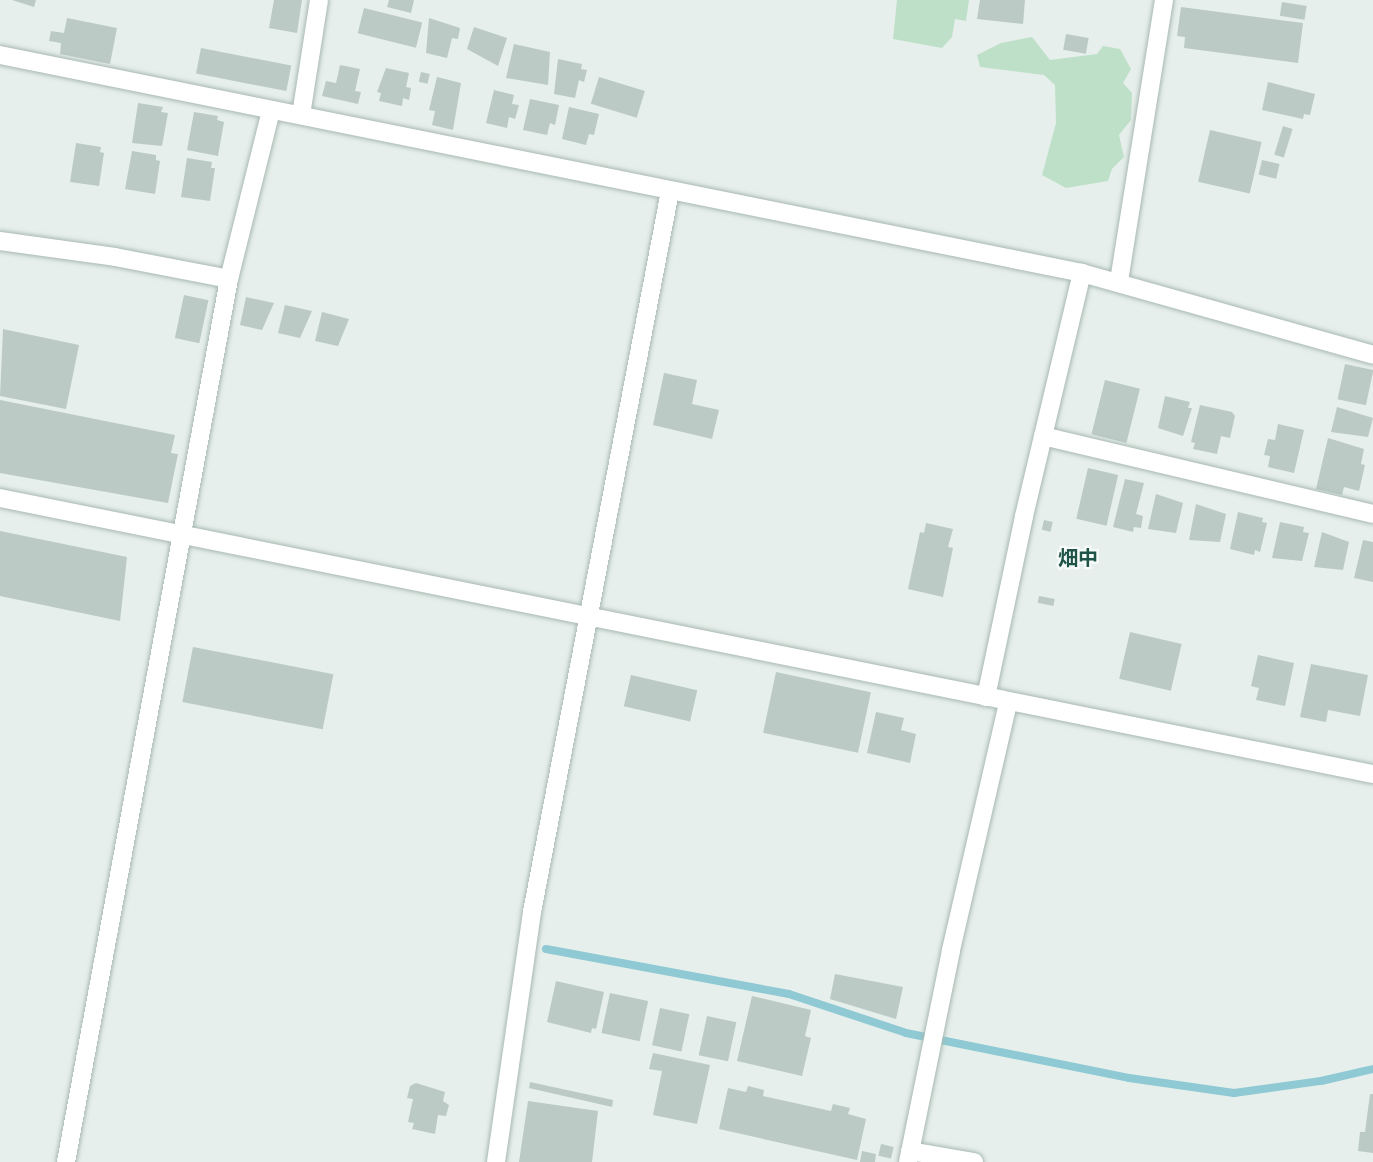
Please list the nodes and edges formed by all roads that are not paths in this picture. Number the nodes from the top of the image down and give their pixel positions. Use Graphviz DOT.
graph roads {
  1 [pos="319,0"];
  2 [pos="1164,0"];
  3 [pos="0,55"];
  4 [pos="271,110"];
  5 [pos="301,115"];
  6 [pos="670,191"];
  7 [pos="0,241"];
  8 [pos="1082,273"];
  9 [pos="228,279"];
  10 [pos="1119,281"];
  11 [pos="1373,355"];
  12 [pos="1043,436"];
  13 [pos="0,498"];
  14 [pos="1373,514"];
  15 [pos="181,534"];
  16 [pos="590,617"];
  17 [pos="986,697"];
  18 [pos="1008,703"];
  19 [pos="1373,774"];
  20 [pos="909,1156"];
  21 [pos="66,1162"];
  22 [pos="496,1162"];
  23 [pos="974,1162"];
  1 -- 5 [label="street"];
  2 -- 10 [label="street"];
  3 -- 4 [label="street"];
  4 -- 5 [label="street"];
  4 -- 9 [label="street"];
  5 -- 6 [label="street"];
  6 -- 8 [label="street"];
  6 -- 16 [label="street"];
  7 -- 9 [label="street"];
  8 -- 10 [label="street"];
  8 -- 12 [label="street"];
  9 -- 15 [label="street"];
  10 -- 11 [label="street"];
  12 -- 14 [label="street"];
  12 -- 17 [label="street"];
  13 -- 15 [label="street"];
  15 -- 16 [label="street"];
  15 -- 21 [label="street"];
  16 -- 17 [label="street"];
  16 -- 22 [label="street"];
  17 -- 18 [label="street"];
  18 -- 19 [label="street"];
  18 -- 20 [label="street"];
  20 -- 23 [label="street"];
}
